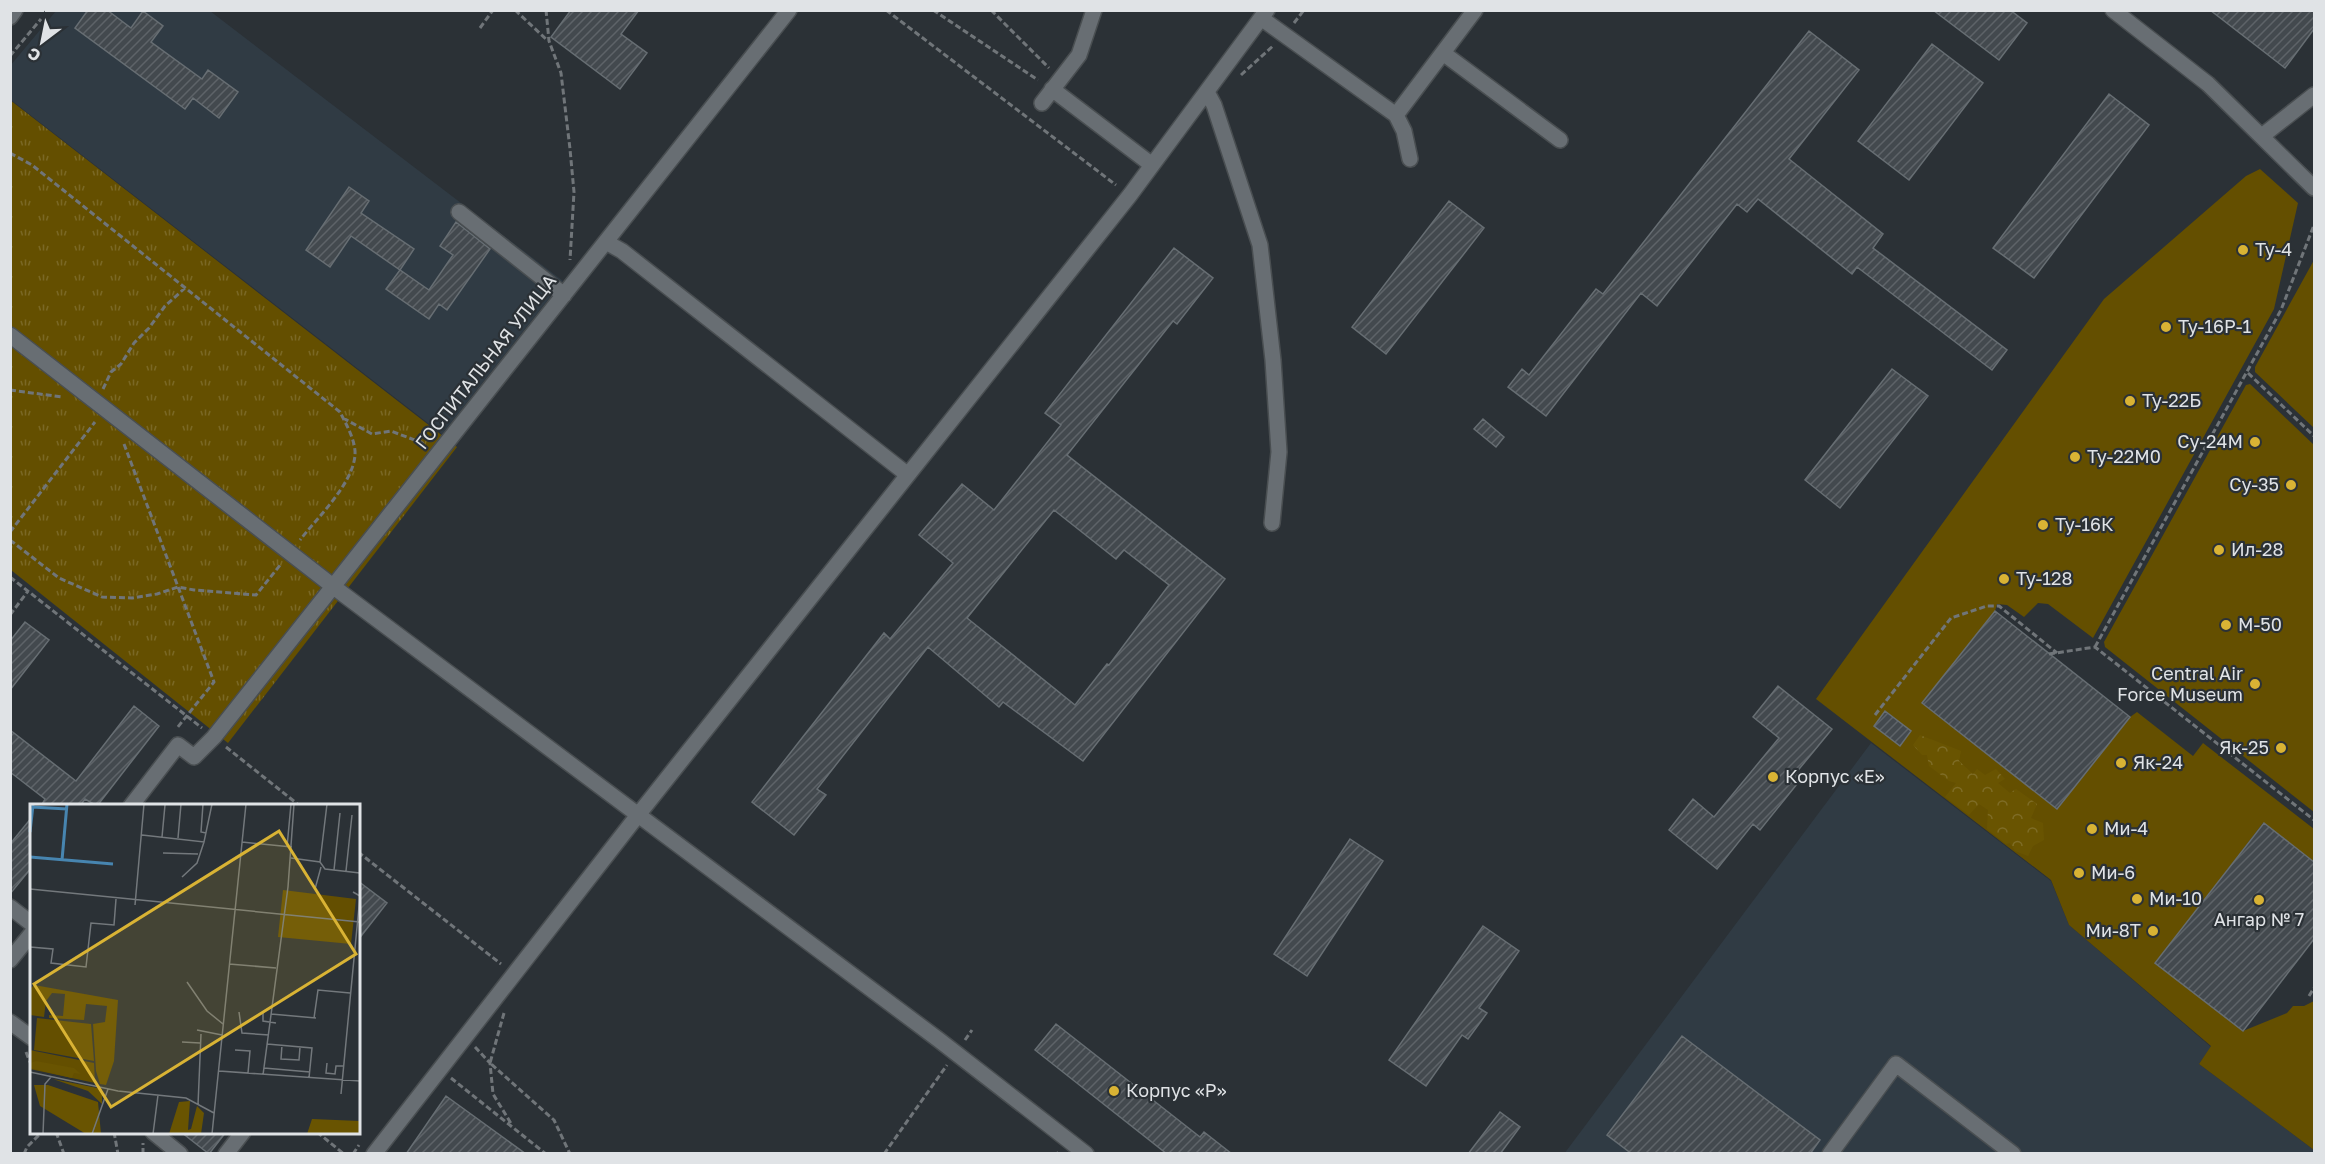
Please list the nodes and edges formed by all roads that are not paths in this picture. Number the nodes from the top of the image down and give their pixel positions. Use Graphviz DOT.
graph roads {
  1 [pos="15,10"];
  2 [pos="789,10"];
  3 [pos="1094,10"];
  4 [pos="1475,10"];
  5 [pos="2113,10"];
  6 [pos="1264,14"];
  7 [pos="10,16"];
  8 [pos="1443,53"];
  9 [pos="1057,84"];
  10 [pos="1207,92"];
  11 [pos="2314,95"];
  12 [pos="1042,103"];
  13 [pos="1396,115"];
  14 [pos="2262,136"];
  15 [pos="1560,140"];
  16 [pos="1410,159"];
  17 [pos="1152,165"];
  18 [pos="2314,188"];
  19 [pos="459,212"];
  20 [pos="606,242"];
  21 [pos="564,295"];
  22 [pos="10,335"];
  23 [pos="908,475"];
  24 [pos="1272,523"];
  25 [pos="338,590"];
  26 [pos="133,804"];
  27 [pos="638,815"];
  28 [pos="10,907"];
  29 [pos="30,922"];
  30 [pos="30,935"];
  31 [pos="10,960"];
  32 [pos="12,1027"];
  33 [pos="30,1037"];
  34 [pos="155,1134"];
  35 [pos="241,1134"];
  36 [pos="180,1154"];
  37 [pos="226,1154"];
  38 [pos="374,1154"];
  39 [pos="1086,1154"];
  40 [pos="1830,1154"];
  41 [pos="2013,1154"];
  1 -- 7 [label="street"];
  2 -- 20 [label="street, ГОСПИТАЛЬНАЯ УЛИЦА"];
  3 -- 9 [label="street"];
  4 -- 8 [label="street"];
  5 -- 14 [label="street"];
  6 -- 10 [label="street"];
  6 -- 13 [label="street"];
  8 -- 13 [label="street"];
  8 -- 15 [label="street"];
  9 -- 12 [label="street"];
  9 -- 17 [label="street"];
  10 -- 17 [label="street"];
  10 -- 24 [label="street"];
  11 -- 14 [label="street"];
  13 -- 16 [label="street"];
  14 -- 18 [label="street"];
  17 -- 23 [label="street"];
  19 -- 21 [label="street"];
  20 -- 21 [label="street, ГОСПИТАЛЬНАЯ УЛИЦА"];
  20 -- 23 [label="street"];
  21 -- 25 [label="street, ГОСПИТАЛЬНАЯ УЛИЦА"];
  22 -- 25 [label="street"];
  23 -- 27 [label="street"];
  25 -- 26 [label="street, ГОСПИТАЛЬНАЯ УЛИЦА"];
  25 -- 27 [label="street"];
  27 -- 38 [label="street"];
  27 -- 39 [label="street"];
  28 -- 29 [label="street"];
  30 -- 31 [label="street"];
  32 -- 33 [label="street"];
  34 -- 36 [label="street"];
  35 -- 37 [label="street"];
  40 -- 41 [label="street"];
}
